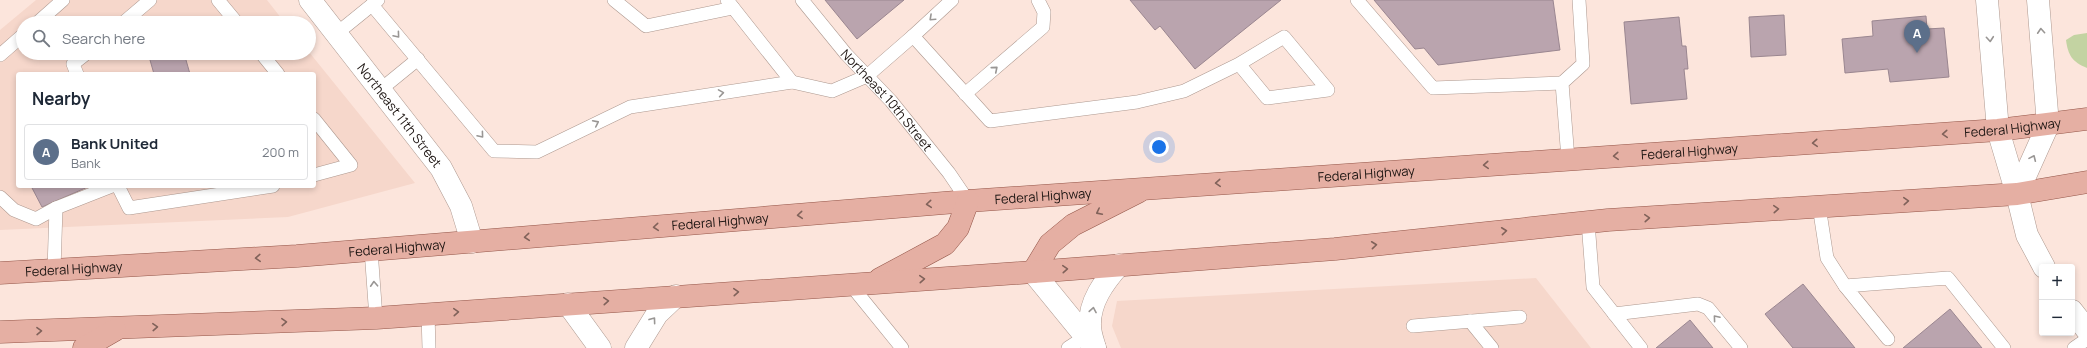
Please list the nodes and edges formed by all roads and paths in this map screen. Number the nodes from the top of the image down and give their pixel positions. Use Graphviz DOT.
graph roads {
  1 [pos="63,0"];
  2 [pos="150,0"];
  3 [pos="218,0"];
  4 [pos="310,0"];
  5 [pos="614,0"];
  6 [pos="802,0"];
  7 [pos="952,0"];
  8 [pos="1038,0"];
  9 [pos="1357,0"];
  10 [pos="1579,0"];
  11 [pos="1987,0"];
  12 [pos="2038,0"];
  13 [pos="375,2"];
  14 [pos="730,4"];
  15 [pos="45,16"];
  16 [pos="131,16"];
  17 [pos="231,16"];
  18 [pos="336,34"];
  19 [pos="913,36"];
  20 [pos="16,41"];
  21 [pos="0,55"];
  22 [pos="418,59"];
  23 [pos="78,60"];
  24 [pos="267,60"];
  25 [pos="1239,64"];
  26 [pos="76,72"];
  27 [pos="276,72"];
  28 [pos="867,76"];
  29 [pos="792,82"];
  30 [pos="1562,83"];
  31 [pos="380,90"];
  32 [pos="965,94"];
  33 [pos="2087,119"];
  34 [pos="316,121"];
  35 [pos="2048,125"];
  36 [pos="1998,130"];
  37 [pos="1568,159"];
  38 [pos="316,174"];
  39 [pos="2087,182"];
  40 [pos="107,188"];
  41 [pos="119,188"];
  42 [pos="260,188"];
  43 [pos="1146,188"];
  44 [pos="2018,194"];
  45 [pos="0,197"];
  46 [pos="968,201"];
  47 [pos="1819,206"];
  48 [pos="56,208"];
  49 [pos="1588,222"];
  50 [pos="472,242"];
  51 [pos="372,250"];
  52 [pos="2042,264"];
  53 [pos="1119,265"];
  54 [pos="54,270"];
  55 [pos="1033,272"];
  56 [pos="5,276"];
  57 [pos="874,282"];
  58 [pos="850,284"];
  59 [pos="1845,286"];
  60 [pos="676,296"];
  61 [pos="568,304"];
  62 [pos="428,314"];
  63 [pos="1614,314"];
  64 [pos="2075,315"];
  65 [pos="1520,317"];
  66 [pos="376,318"];
  67 [pos="1470,321"];
  68 [pos="1413,326"];
  69 [pos="116,329"];
  70 [pos="2087,330"];
  71 [pos="0,332"];
  72 [pos="1888,339"];
  73 [pos="2087,339"];
  74 [pos="1086,345"];
  75 [pos="84,348"];
  76 [pos="429,348"];
  77 [pos="600,348"];
  78 [pos="636,348"];
  79 [pos="902,348"];
  80 [pos="1492,348"];
  81 [pos="1641,348"];
  82 [pos="1741,348"];
  83 [pos="2004,348"];
  84 [pos="2074,348"];
  1 -- 15 [label="lane"];
  2 -- 16 [label="lane"];
  3 -- 17 [label="lane"];
  4 -- 18 [label="street, Northeast 11th Street"];
  5 -- 14 [label="lane"];
  6 -- 28 [label="lane, Northeast 10th Street"];
  7 -- 19 [label="lane, one-way"];
  32 -- 8 [label="lane, one-way"];
  9 -- 30 [label="lane"];
  10 -- 30 [label="lane"];
  11 -- 36 [label="street, one-way"];
  35 -- 12 [label="street, one-way"];
  13 -- 18 [label="lane"];
  13 -- 22 [label="lane, one-way"];
  14 -- 29 [label="lane"];
  18 -- 31 [label="street, Northeast 11th Street"];
  19 -- 28 [label="lane"];
  19 -- 32 [label="lane"];
  20 -- 21 [label="lane"];
  22 -- 29 [label="lane, one-way"];
  22 -- 31 [label="lane"];
  23 -- 26 [label="lane"];
  24 -- 27 [label="lane"];
  25 -- 25 [label="lane"];
  25 -- 32 [label="lane"];
  28 -- 29 [label="lane"];
  28 -- 46 [label="lane, Northeast 10th Street"];
  30 -- 37 [label="lane"];
  31 -- 50 [label="street, Northeast 11th Street"];
  33 -- 35 [label="main road, Federal Highway"];
  34 -- 38 [label="lane"];
  35 -- 36 [label="main road, Federal Highway"];
  44 -- 35 [label="street, one-way"];
  36 -- 37 [label="main road, Federal Highway, one-way"];
  36 -- 44 [label="street"];
  37 -- 43 [label="main road, Federal Highway, one-way"];
  39 -- 44 [label="main road"];
  40 -- 48 [label="lane"];
  41 -- 42 [label="lane"];
  43 -- 46 [label="main road, Federal Highway"];
  43 -- 55 [label="main road, one-way"];
  47 -- 44 [label="main road, one-way"];
  44 -- 52 [label="street"];
  45 -- 48 [label="lane"];
  46 -- 50 [label="main road, Federal Highway, one-way"];
  46 -- 57 [label="main road"];
  49 -- 47 [label="main road, one-way"];
  47 -- 59 [label="lane"];
  48 -- 54 [label="lane"];
  53 -- 49 [label="main road, one-way"];
  49 -- 63 [label="lane"];
  50 -- 51 [label="main road, Federal Highway"];
  51 -- 54 [label="main road, Federal Highway, one-way"];
  66 -- 51 [label="lane, one-way"];
  55 -- 53 [label="main road, one-way"];
  74 -- 53 [label="street, one-way"];
  54 -- 56 [label="main road, Federal Highway"];
  57 -- 55 [label="main road, one-way"];
  55 -- 74 [label="street"];
  57 -- 58 [label="main road"];
  60 -- 58 [label="main road, one-way"];
  58 -- 79 [label="lane"];
  59 -- 72 [label="lane"];
  59 -- 83 [label="lane"];
  61 -- 60 [label="main road, one-way"];
  78 -- 60 [label="street, one-way"];
  62 -- 61 [label="main road, one-way"];
  61 -- 77 [label="street"];
  62 -- 66 [label="main road"];
  62 -- 76 [label="lane"];
  63 -- 81 [label="lane"];
  82 -- 63 [label="lane, one-way"];
  64 -- 70 [label="street"];
  65 -- 67 [label="lane"];
  69 -- 66 [label="main road, one-way"];
  67 -- 68 [label="lane"];
  67 -- 80 [label="lane"];
  71 -- 69 [label="main road, one-way"];
  69 -- 75 [label="main road"];
  73 -- 84 [label="lane"];
}
